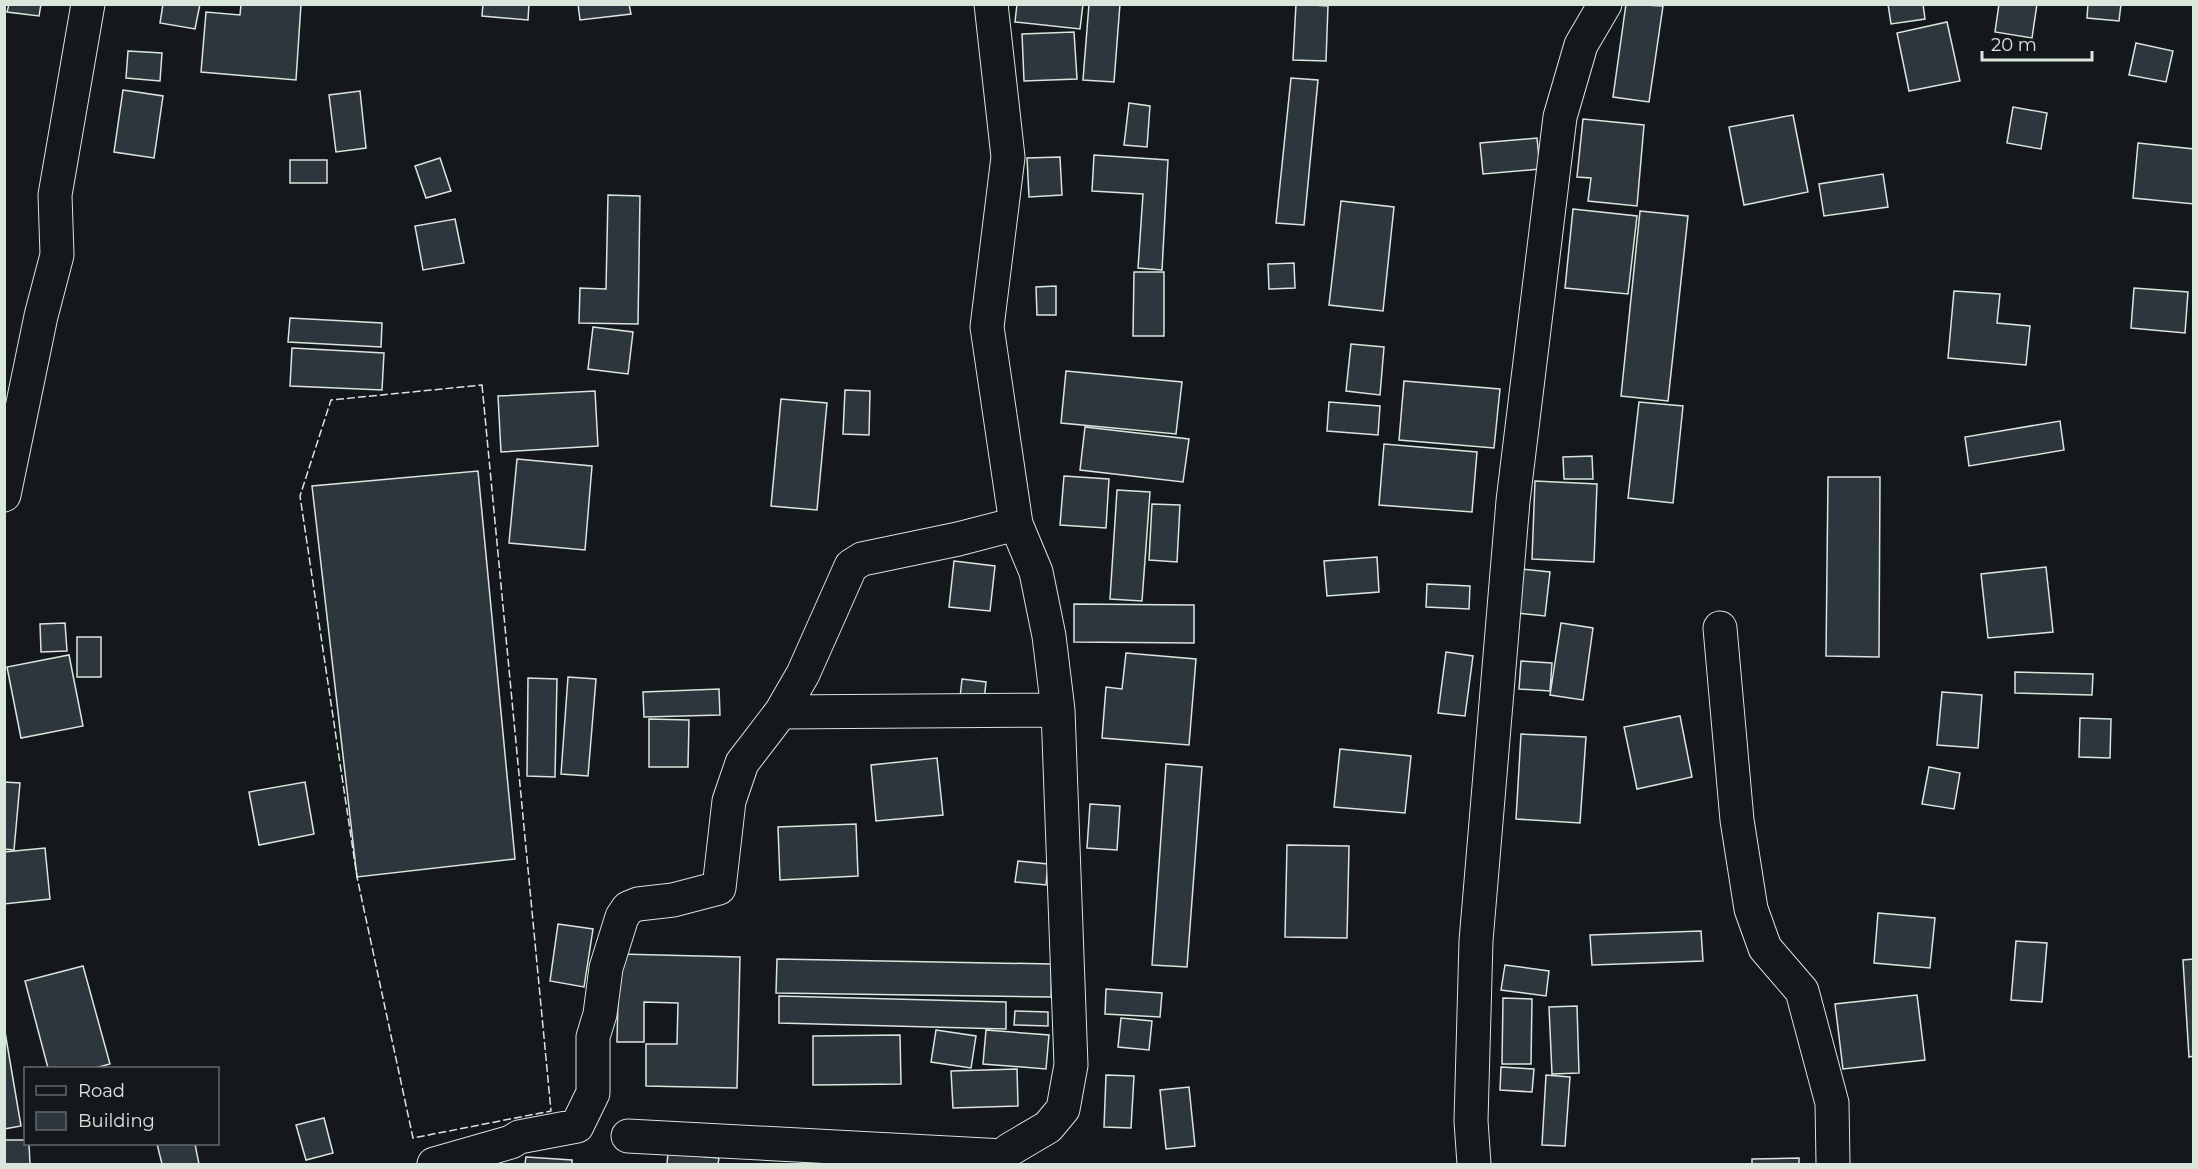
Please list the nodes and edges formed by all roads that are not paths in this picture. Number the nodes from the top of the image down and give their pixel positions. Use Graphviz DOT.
graph roads {
  1 [pos="88,4"];
  2 [pos="991,4"];
  3 [pos="1605,4"];
  4 [pos="4,495"];
  5 [pos="1016,524"];
  6 [pos="1720,628"];
  7 [pos="1058,710"];
  8 [pos="781,712"];
  9 [pos="628,1136"];
  10 [pos="1001,1160"];
  11 [pos="434,1164"];
  12 [pos="1474,1164"];
  13 [pos="1833,1164"];
  1 -- 4 [label="street"];
  2 -- 5 [label="street"];
  3 -- 12 [label="street"];
  5 -- 7 [label="street"];
  5 -- 8 [label="street"];
  6 -- 13 [label="street"];
  7 -- 8 [label="street"];
  7 -- 10 [label="street"];
  8 -- 11 [label="street"];
  9 -- 10 [label="street"];
}
